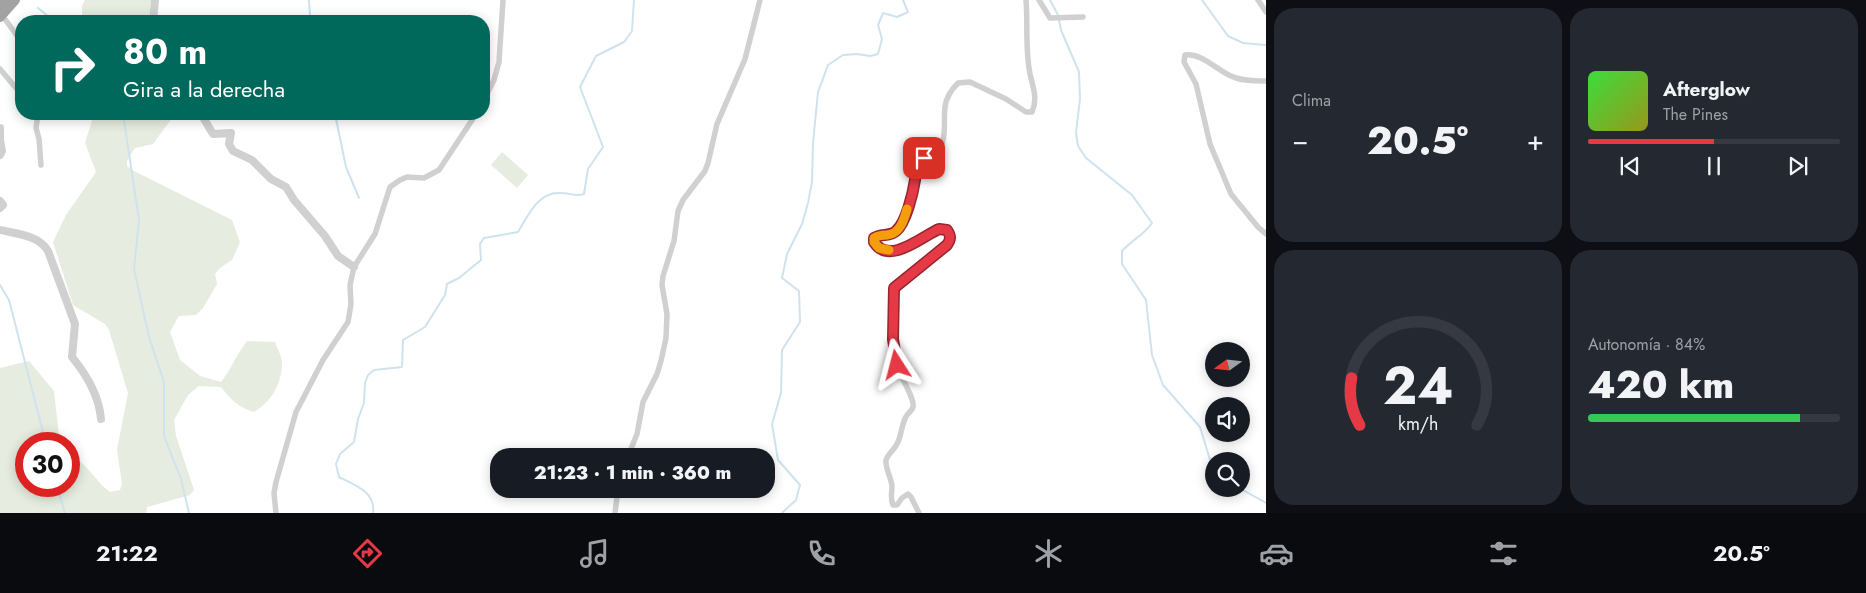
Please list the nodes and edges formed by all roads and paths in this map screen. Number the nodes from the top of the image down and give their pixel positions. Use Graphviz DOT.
graph roads {
  1 [pos="4,0"];
  2 [pos="15,0"];
  3 [pos="155,0"];
  4 [pos="503,0"];
  5 [pos="760,0"];
  6 [pos="1026,0"];
  7 [pos="1039,0"];
  8 [pos="1258,0"];
  9 [pos="1,12"];
  10 [pos="1266,12"];
  11 [pos="153,15"];
  12 [pos="1082,17"];
  13 [pos="15,32"];
  14 [pos="0,69"];
  15 [pos="1266,81"];
  16 [pos="15,87"];
  17 [pos="490,88"];
  18 [pos="37,120"];
  19 [pos="205,120"];
  20 [pos="472,120"];
  21 [pos="0,128"];
  22 [pos="0,139"];
  23 [pos="0,154"];
  24 [pos="41,165"];
  25 [pos="0,201"];
  26 [pos="0,208"];
  27 [pos="0,230"];
  28 [pos="1266,234"];
  29 [pos="354,267"];
  30 [pos="101,419"];
  31 [pos="631,448"];
  32 [pos="617,498"];
  33 [pos="276,513"];
  34 [pos="615,513"];
  35 [pos="919,513"];
  1 -- 9 [label="highway"];
  2 -- 9 [label="highway"];
  3 -- 11 [label="street"];
  4 -- 17 [label="street"];
  5 -- 31 [label="street"];
  6 -- 35 [label="street"];
  7 -- 12 [label="street"];
  8 -- 10 [label="street"];
  9 -- 13 [label="street"];
  14 -- 16 [label="street"];
  15 -- 28 [label="street"];
  18 -- 24 [label="street"];
  19 -- 29 [label="street"];
  20 -- 29 [label="street"];
  21 -- 22 [label="street"];
  22 -- 23 [label="street"];
  25 -- 26 [label="street"];
  27 -- 30 [label="street"];
  29 -- 33 [label="street"];
  32 -- 34 [label="street"];
}
